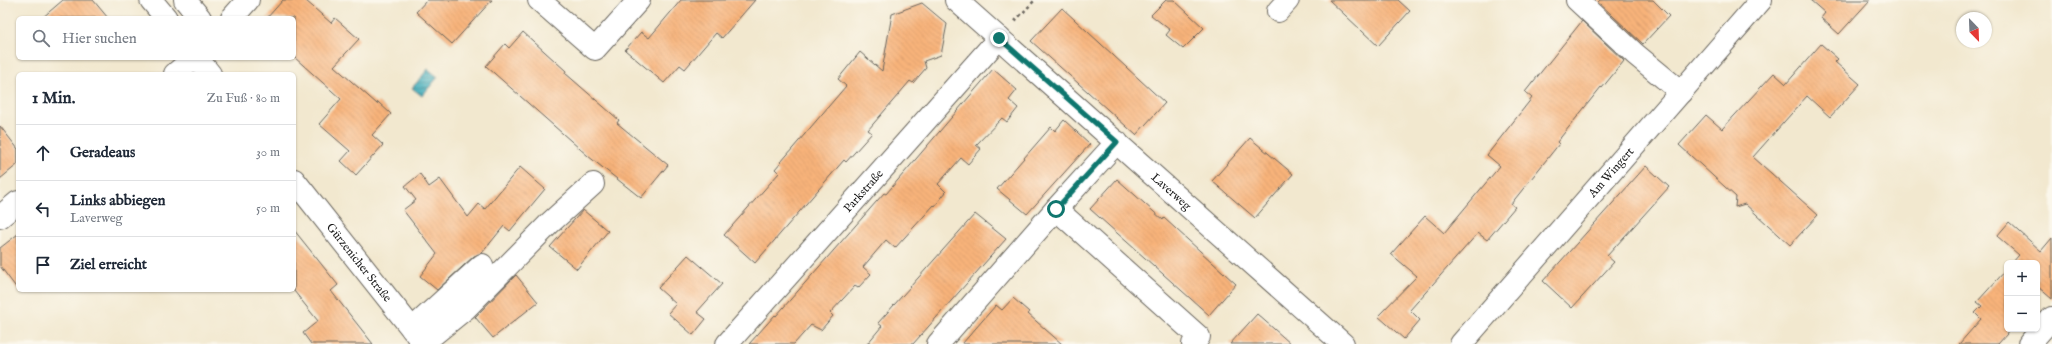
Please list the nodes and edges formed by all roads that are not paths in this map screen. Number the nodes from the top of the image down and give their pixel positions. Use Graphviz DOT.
graph roads {
  1 [pos="151,0"];
  2 [pos="185,0"];
  3 [pos="248,0"];
  4 [pos="539,0"];
  5 [pos="639,0"];
  6 [pos="956,0"];
  7 [pos="1577,0"];
  8 [pos="1760,0"];
  9 [pos="164,16"];
  10 [pos="198,16"];
  11 [pos="234,16"];
  12 [pos="999,38"];
  13 [pos="193,60"];
  14 [pos="198,60"];
  15 [pos="178,72"];
  16 [pos="208,72"];
  17 [pos="1681,92"];
  18 [pos="1117,142"];
  19 [pos="296,183"];
  20 [pos="593,184"];
  21 [pos="16,204"];
  22 [pos="1056,209"];
  23 [pos="0,217"];
  24 [pos="482,266"];
  25 [pos="2052,318"];
  26 [pos="420,338"];
  27 [pos="727,344"];
  28 [pos="938,344"];
  29 [pos="1192,344"];
  30 [pos="1343,344"];
  31 [pos="1461,344"];
  32 [pos="2029,344"];
  1 -- 9 [label="street"];
  2 -- 10 [label="street"];
  3 -- 11 [label="street"];
  4 -- 5 [label="street"];
  6 -- 12 [label="street, Laverweg"];
  7 -- 17 [label="street"];
  8 -- 17 [label="street, Am Wingert"];
  12 -- 18 [label="street, Laverweg"];
  12 -- 27 [label="street, Parkstraße"];
  13 -- 15 [label="street"];
  14 -- 16 [label="street"];
  17 -- 31 [label="street, Am Wingert"];
  18 -- 22 [label="street"];
  18 -- 30 [label="street, Laverweg"];
  19 -- 26 [label="street, Gürzenicher Straße"];
  20 -- 26 [label="street"];
  21 -- 23 [label="street"];
  22 -- 28 [label="street"];
  22 -- 29 [label="street"];
  24 -- 26 [label="street"];
  25 -- 32 [label="street"];
}
